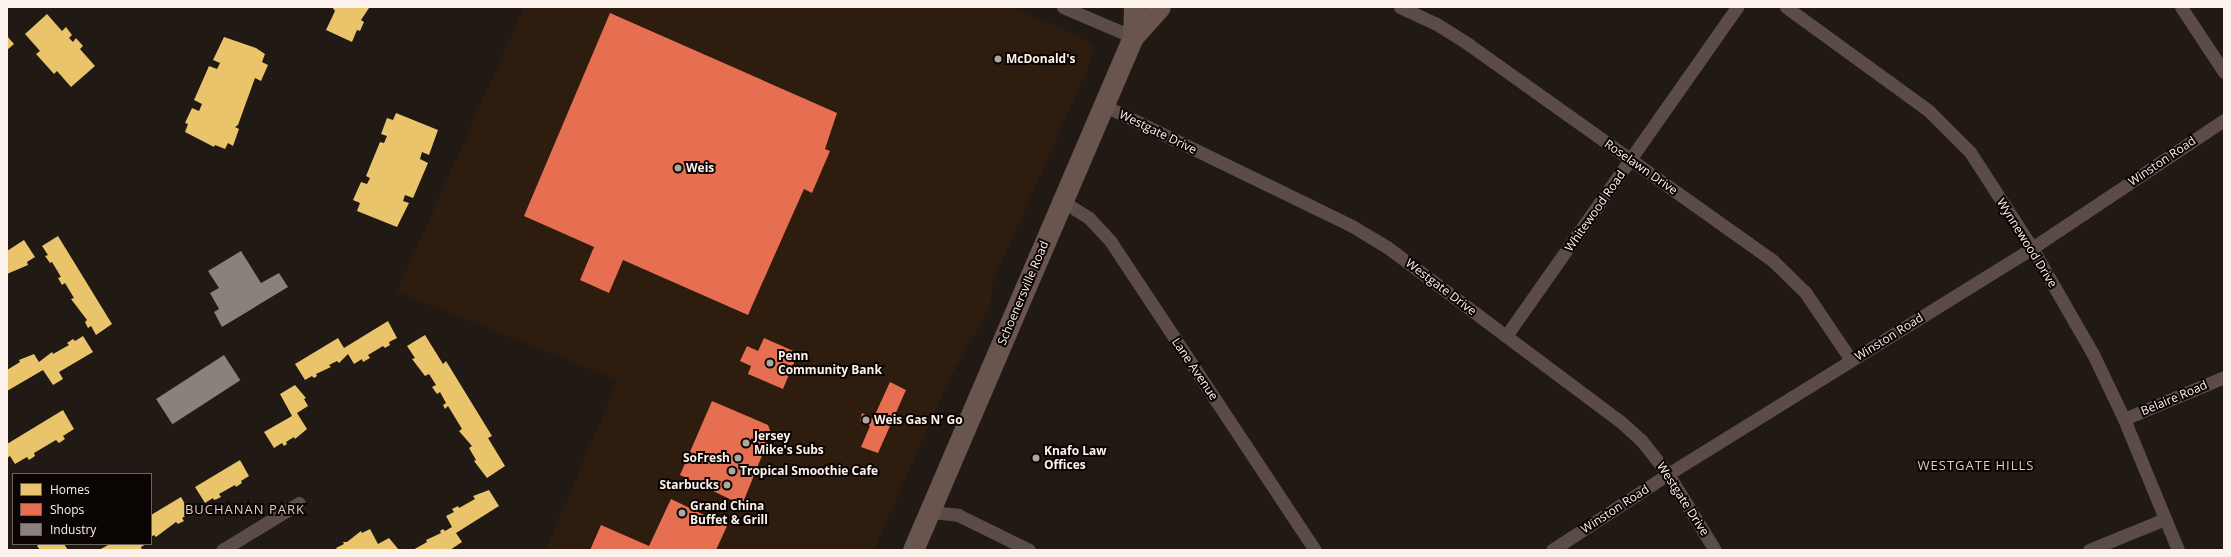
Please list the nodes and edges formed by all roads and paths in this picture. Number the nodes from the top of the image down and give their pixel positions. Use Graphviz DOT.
graph roads {
  1 [pos="1063,7"];
  2 [pos="1134,7"];
  3 [pos="1160,7"];
  4 [pos="1400,7"];
  5 [pos="1737,7"];
  6 [pos="1786,7"];
  7 [pos="2181,7"];
  8 [pos="1133,37"];
  9 [pos="2224,72"];
  10 [pos="1104,105"];
  11 [pos="2224,120"];
  12 [pos="1631,160"];
  13 [pos="1062,201"];
  14 [pos="2032,248"];
  15 [pos="1506,336"];
  16 [pos="1851,360"];
  17 [pos="2224,377"];
  18 [pos="2124,419"];
  19 [pos="1668,474"];
  20 [pos="299,503"];
  21 [pos="931,512"];
  22 [pos="2165,519"];
  23 [pos="222,550"];
  24 [pos="913,550"];
  25 [pos="1029,550"];
  26 [pos="1315,550"];
  27 [pos="1552,550"];
  28 [pos="1715,550"];
  29 [pos="2089,550"];
  30 [pos="2178,550"];
  1 -- 8 [label="street"];
  2 -- 8 [label="main road, Schoenersville Road"];
  3 -- 8 [label="main road, Schoenersville Road"];
  4 -- 12 [label="street, Roselawn Drive"];
  5 -- 12 [label="street, Whitewood Road"];
  6 -- 14 [label="street, Wynnewood Drive"];
  7 -- 9 [label="street"];
  8 -- 10 [label="main road, Schoenersville Road"];
  10 -- 13 [label="main road, Schoenersville Road"];
  10 -- 15 [label="street, Westgate Drive"];
  11 -- 14 [label="street, Winston Road"];
  12 -- 15 [label="street, Whitewood Road"];
  12 -- 16 [label="street, Roselawn Drive"];
  13 -- 21 [label="main road, Schoenersville Road"];
  13 -- 26 [label="street, Lane Avenue"];
  14 -- 16 [label="street, Winston Road"];
  14 -- 18 [label="street, Wynnewood Drive"];
  15 -- 19 [label="street, Westgate Drive"];
  16 -- 19 [label="street, Winston Road"];
  17 -- 18 [label="street, Belaire Road"];
  18 -- 22 [label="street, Wynnewood Drive"];
  19 -- 27 [label="street, Winston Road"];
  19 -- 28 [label="street, Westgate Drive"];
  20 -- 23 [label="street"];
  21 -- 24 [label="main road, Schoenersville Road"];
  21 -- 25 [label="street"];
  22 -- 29 [label="street"];
  22 -- 30 [label="street, Wynnewood Drive"];
}
